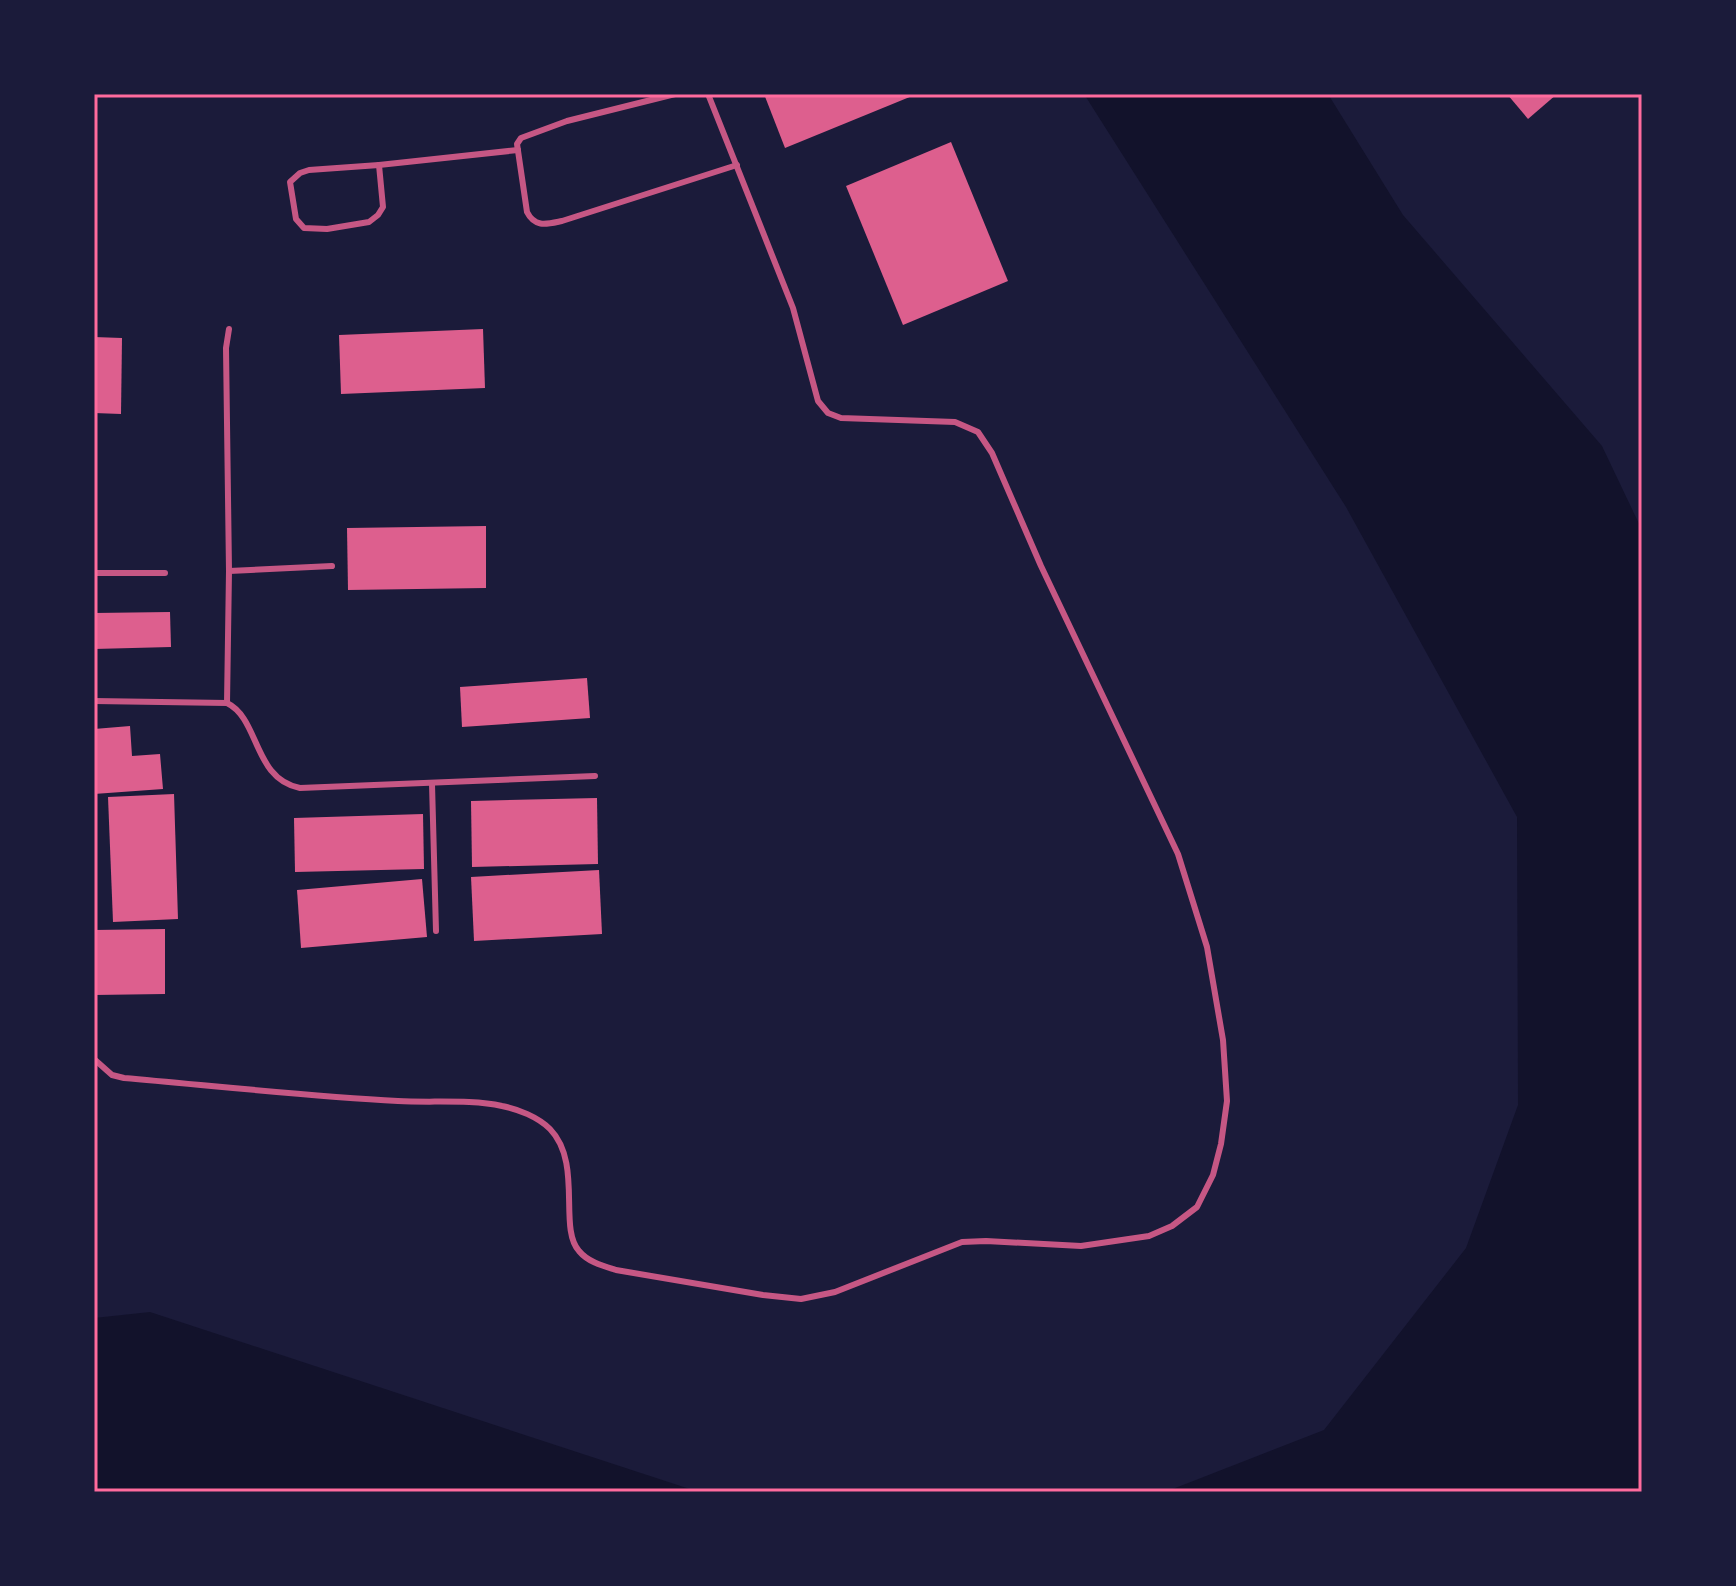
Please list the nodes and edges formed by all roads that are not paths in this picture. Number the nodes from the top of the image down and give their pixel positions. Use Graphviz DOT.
graph roads {
  1 [pos="675,94"];
  2 [pos="708,94"];
  3 [pos="518,150"];
  4 [pos="379,165"];
  5 [pos="737,165"];
  6 [pos="229,329"];
  7 [pos="332,566"];
  8 [pos="229,571"];
  9 [pos="94,573"];
  10 [pos="165,573"];
  11 [pos="94,701"];
  12 [pos="227,703"];
  13 [pos="595,776"];
  14 [pos="432,784"];
  15 [pos="436,931"];
  16 [pos="94,1059"];
  1 -- 3 [label="lane"];
  2 -- 5 [label="lane"];
  3 -- 4 [label="lane"];
  3 -- 5 [label="lane"];
  4 -- 4 [label="lane"];
  5 -- 16 [label="lane"];
  6 -- 8 [label="lane"];
  7 -- 8 [label="lane"];
  8 -- 12 [label="lane"];
  9 -- 10 [label="lane"];
  11 -- 12 [label="lane"];
  12 -- 14 [label="lane"];
  13 -- 14 [label="lane"];
  14 -- 15 [label="lane"];
}
